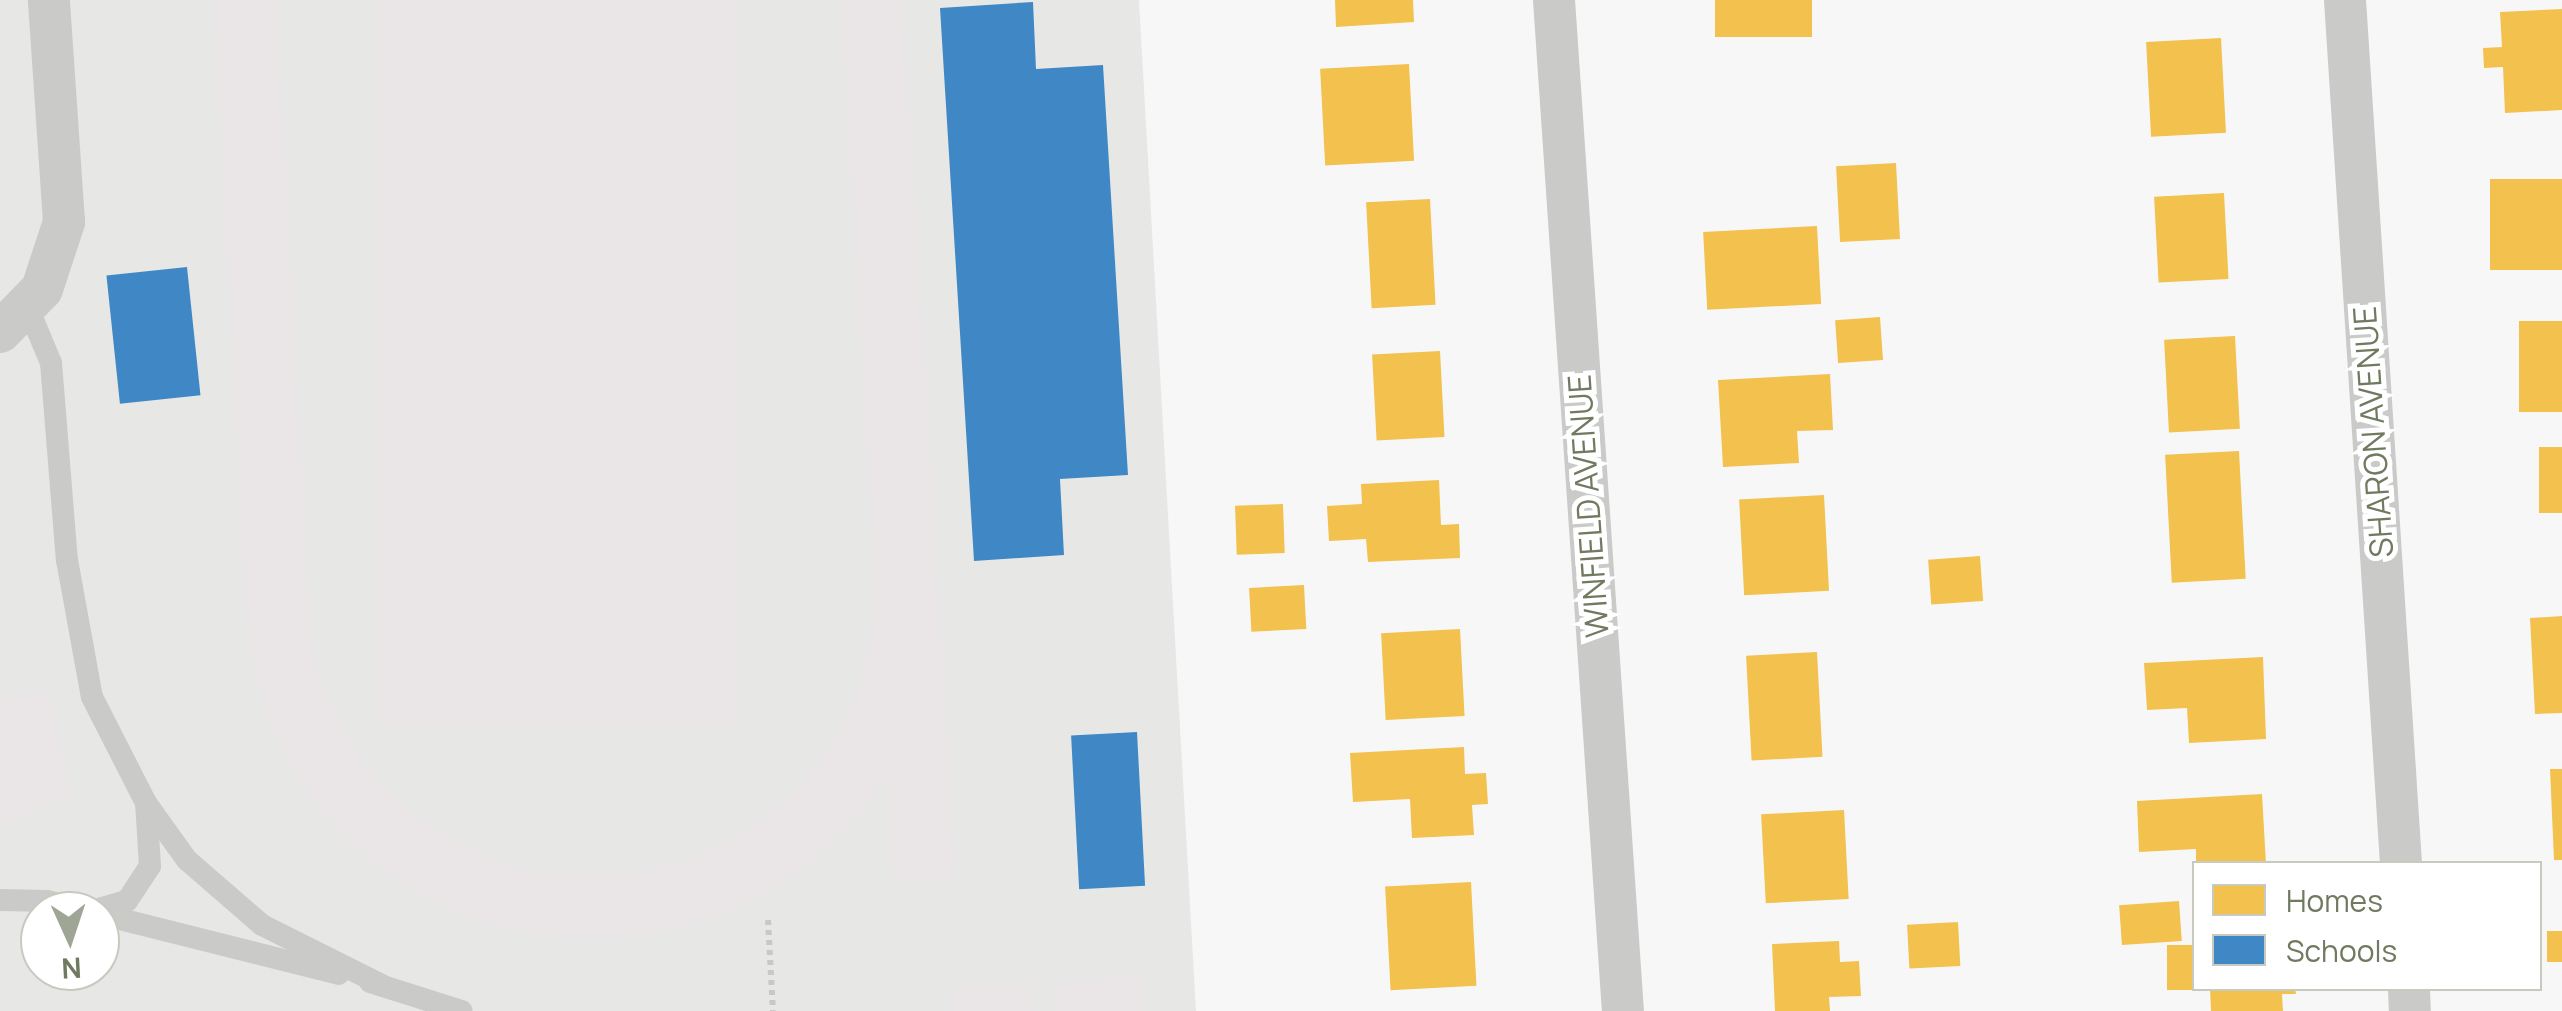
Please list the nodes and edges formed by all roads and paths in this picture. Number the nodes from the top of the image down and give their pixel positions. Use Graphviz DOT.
graph roads {
  1 [pos="49,0"];
  2 [pos="1554,0"];
  3 [pos="2345,0"];
  4 [pos="14,320"];
  5 [pos="146,802"];
  6 [pos="2401,861"];
  7 [pos="120,903"];
  8 [pos="120,919"];
  9 [pos="768,920"];
  10 [pos="382,985"];
  11 [pos="462,1011"];
  12 [pos="773,1011"];
  13 [pos="1622,1011"];
  1 -- 4 [label="street"];
  2 -- 13 [label="street, WINFIELD AVENUE"];
  3 -- 6 [label="street, SHARON AVENUE"];
  4 -- 5 [label="lane"];
  5 -- 7 [label="lane"];
  5 -- 10 [label="lane"];
  8 -- 10 [label="lane"];
  9 -- 12 [label="path"];
  10 -- 11 [label="lane"];
}
